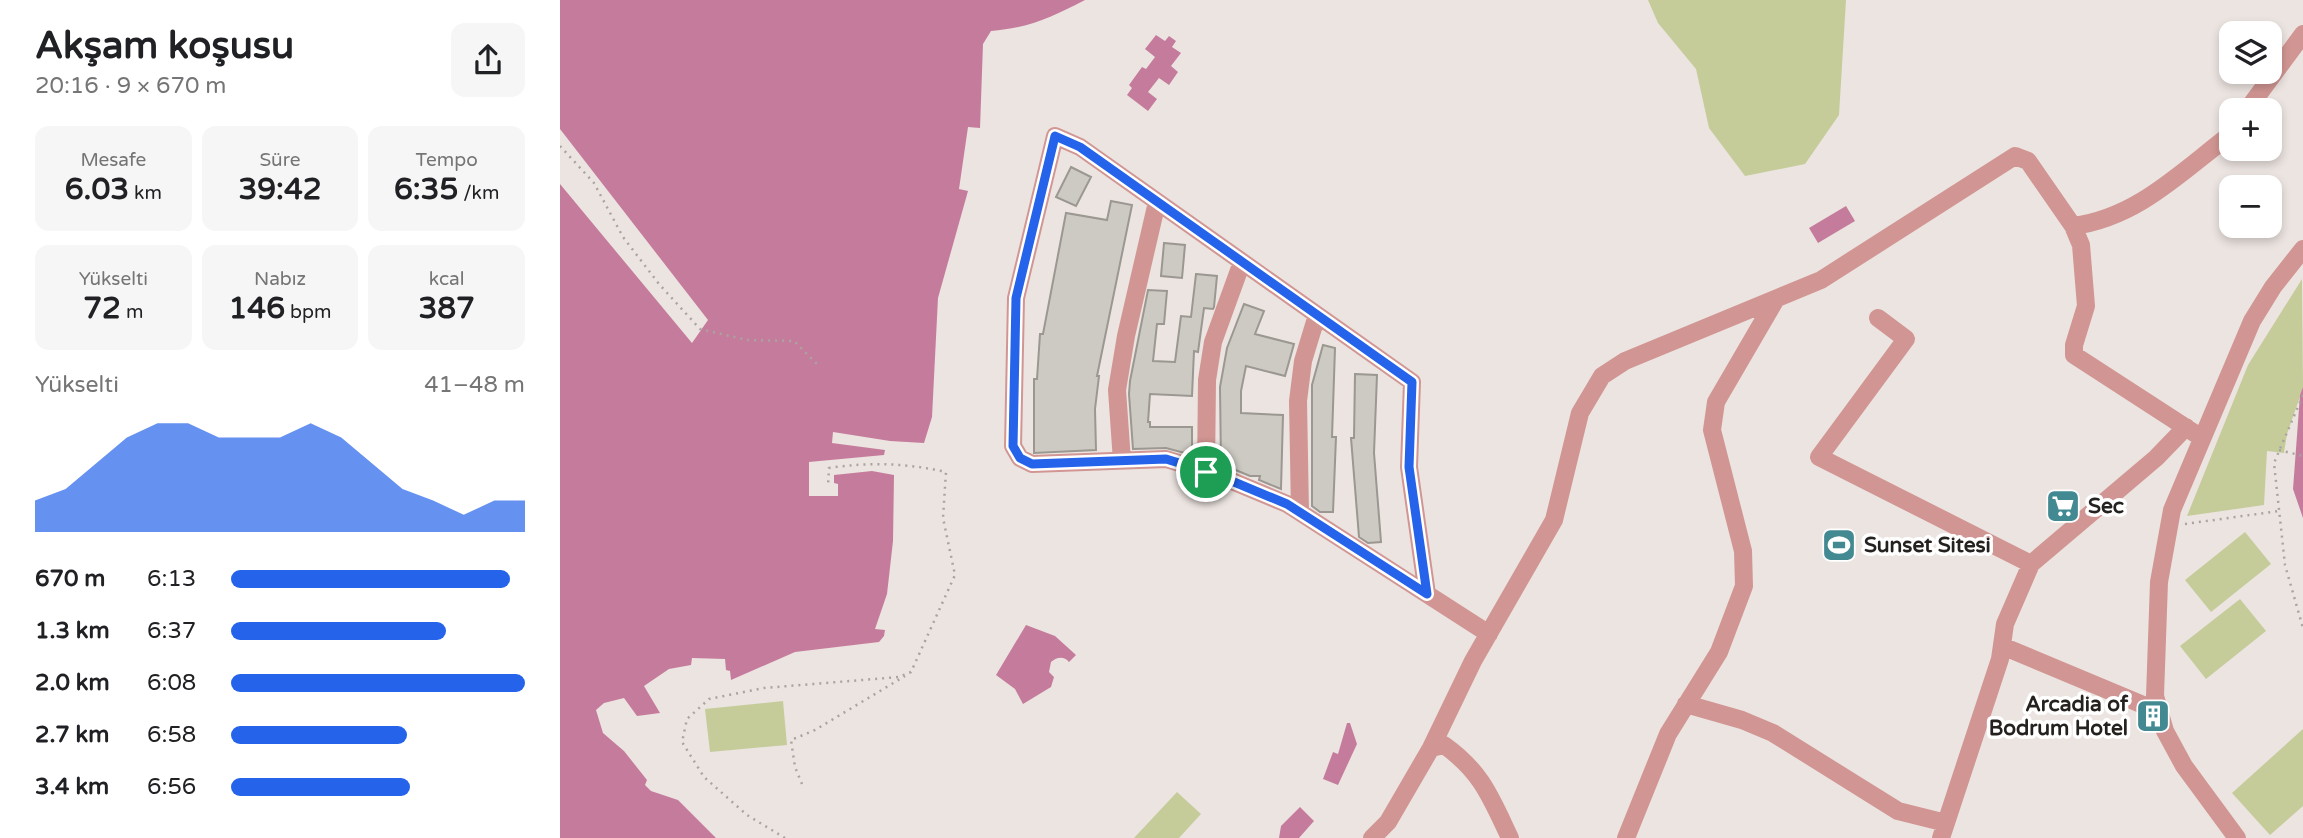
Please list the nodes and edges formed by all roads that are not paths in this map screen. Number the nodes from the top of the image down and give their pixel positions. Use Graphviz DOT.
graph roads {
  1 [pos="2303,34"];
  2 [pos="2255,98"];
  3 [pos="2219,143"];
  4 [pos="1157,202"];
  5 [pos="2073,226"];
  6 [pos="2303,249"];
  7 [pos="1242,262"];
  8 [pos="1776,299"];
  9 [pos="1317,315"];
  10 [pos="1878,318"];
  11 [pos="2186,427"];
  12 [pos="2203,438"];
  13 [pos="1122,461"];
  14 [pos="1206,472"];
  15 [pos="1300,512"];
  16 [pos="2031,564"];
  17 [pos="1427,594"];
  18 [pos="1489,634"];
  19 [pos="2002,646"];
  20 [pos="1686,704"];
  21 [pos="2160,712"];
  22 [pos="1431,748"];
  23 [pos="1944,831"];
  24 [pos="1372,838"];
  25 [pos="1510,838"];
  26 [pos="1626,838"];
  27 [pos="2237,838"];
  1 -- 2 [label="street"];
  3 -- 5 [label="street"];
  4 -- 7 [label="street"];
  4 -- 13 [label="street"];
  4 -- 13 [label="street"];
  5 -- 8 [label="street"];
  5 -- 11 [label="street"];
  6 -- 12 [label="street"];
  7 -- 9 [label="street"];
  7 -- 14 [label="street"];
  8 -- 18 [label="street"];
  8 -- 20 [label="street"];
  9 -- 15 [label="street"];
  9 -- 17 [label="street"];
  10 -- 16 [label="street"];
  11 -- 12 [label="street"];
  11 -- 16 [label="street"];
  12 -- 21 [label="street"];
  13 -- 14 [label="street"];
  14 -- 15 [label="street"];
  15 -- 17 [label="street"];
  16 -- 19 [label="street"];
  17 -- 18 [label="street"];
  18 -- 22 [label="street"];
  19 -- 21 [label="street"];
  19 -- 23 [label="street"];
  20 -- 23 [label="street"];
  20 -- 26 [label="street"];
  21 -- 27 [label="street"];
  22 -- 24 [label="street"];
  22 -- 25 [label="street"];
}
